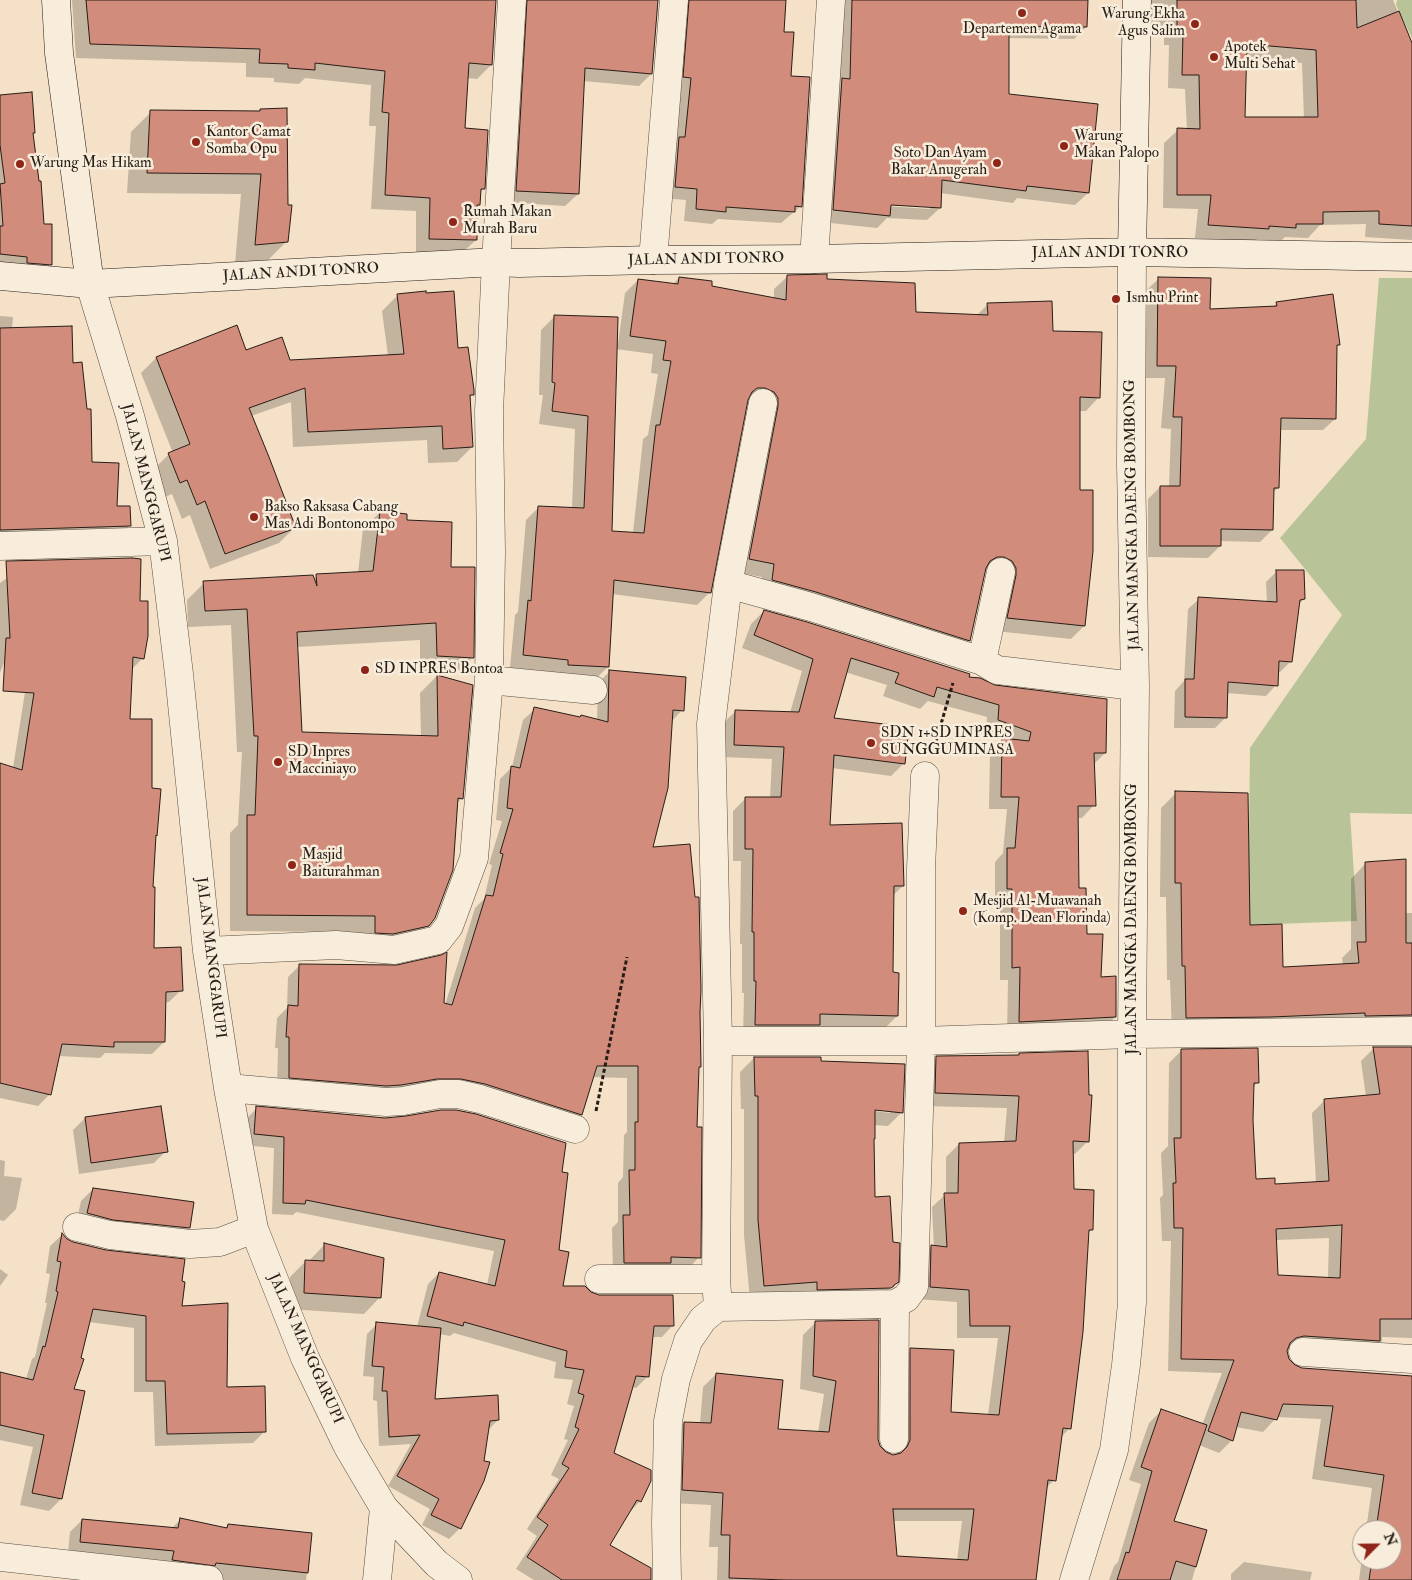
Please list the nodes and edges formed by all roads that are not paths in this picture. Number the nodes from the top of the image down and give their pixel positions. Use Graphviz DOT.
graph roads {
  1 [pos="56,0"];
  2 [pos="512,0"];
  3 [pos="674,0"];
  4 [pos="831,0"];
  5 [pos="1137,0"];
  6 [pos="1132,252"];
  7 [pos="1412,257"];
  8 [pos="814,259"];
  9 [pos="654,260"];
  10 [pos="496,262"];
  11 [pos="0,276"];
  12 [pos="90,284"];
  13 [pos="763,403"];
  14 [pos="163,541"];
  15 [pos="0,546"];
  16 [pos="1002,572"];
  17 [pos="728,584"];
  18 [pos="982,661"];
  19 [pos="489,680"];
  20 [pos="1135,686"];
  21 [pos="593,690"];
  22 [pos="925,776"];
  23 [pos="206,951"];
  24 [pos="1412,1031"];
  25 [pos="1132,1034"];
  26 [pos="921,1040"];
  27 [pos="718,1041"];
  28 [pos="228,1088"];
  29 [pos="575,1129"];
  30 [pos="77,1227"];
  31 [pos="254,1229"];
  32 [pos="599,1279"];
  33 [pos="716,1279"];
  34 [pos="895,1304"];
  35 [pos="718,1307"];
  36 [pos="1303,1352"];
  37 [pos="1412,1359"];
  38 [pos="894,1439"];
  39 [pos="384,1508"];
  40 [pos="0,1556"];
  41 [pos="208,1580"];
  42 [pos="377,1580"];
  43 [pos="458,1580"];
  44 [pos="667,1580"];
  45 [pos="1074,1580"];
  1 -- 12 [label="street, JALAN MANGGARUPI"];
  2 -- 10 [label="street"];
  3 -- 9 [label="street"];
  4 -- 8 [label="street"];
  5 -- 6 [label="street, JALAN MANGKA DAENG BOMBONG"];
  6 -- 7 [label="street, JALAN ANDI TONRO"];
  6 -- 8 [label="street, JALAN ANDI TONRO"];
  6 -- 20 [label="street, JALAN MANGKA DAENG BOMBONG"];
  8 -- 9 [label="street, JALAN ANDI TONRO"];
  9 -- 10 [label="street, JALAN ANDI TONRO"];
  10 -- 12 [label="street, JALAN ANDI TONRO"];
  10 -- 19 [label="street"];
  11 -- 12 [label="street, JALAN ANDI TONRO"];
  12 -- 14 [label="street, JALAN MANGGARUPI"];
  13 -- 17 [label="street"];
  14 -- 15 [label="street"];
  14 -- 23 [label="street, JALAN MANGGARUPI"];
  16 -- 18 [label="street"];
  17 -- 18 [label="street"];
  17 -- 27 [label="street"];
  18 -- 20 [label="street"];
  19 -- 21 [label="street"];
  19 -- 23 [label="street"];
  20 -- 25 [label="street, JALAN MANGKA DAENG BOMBONG"];
  22 -- 26 [label="street"];
  23 -- 28 [label="street, JALAN MANGGARUPI"];
  24 -- 25 [label="street"];
  25 -- 26 [label="street"];
  25 -- 45 [label="street, JALAN MANGKA DAENG BOMBONG"];
  26 -- 27 [label="street"];
  26 -- 34 [label="street"];
  27 -- 33 [label="street"];
  28 -- 29 [label="street"];
  28 -- 31 [label="street, JALAN MANGGARUPI"];
  30 -- 31 [label="street"];
  31 -- 39 [label="street, JALAN MANGGARUPI"];
  32 -- 33 [label="street"];
  33 -- 35 [label="street"];
  34 -- 35 [label="street"];
  34 -- 38 [label="street"];
  35 -- 44 [label="street"];
  36 -- 37 [label="street"];
  39 -- 42 [label="street"];
  39 -- 43 [label="street, JALAN MANGGARUPI"];
  40 -- 41 [label="street"];
}
